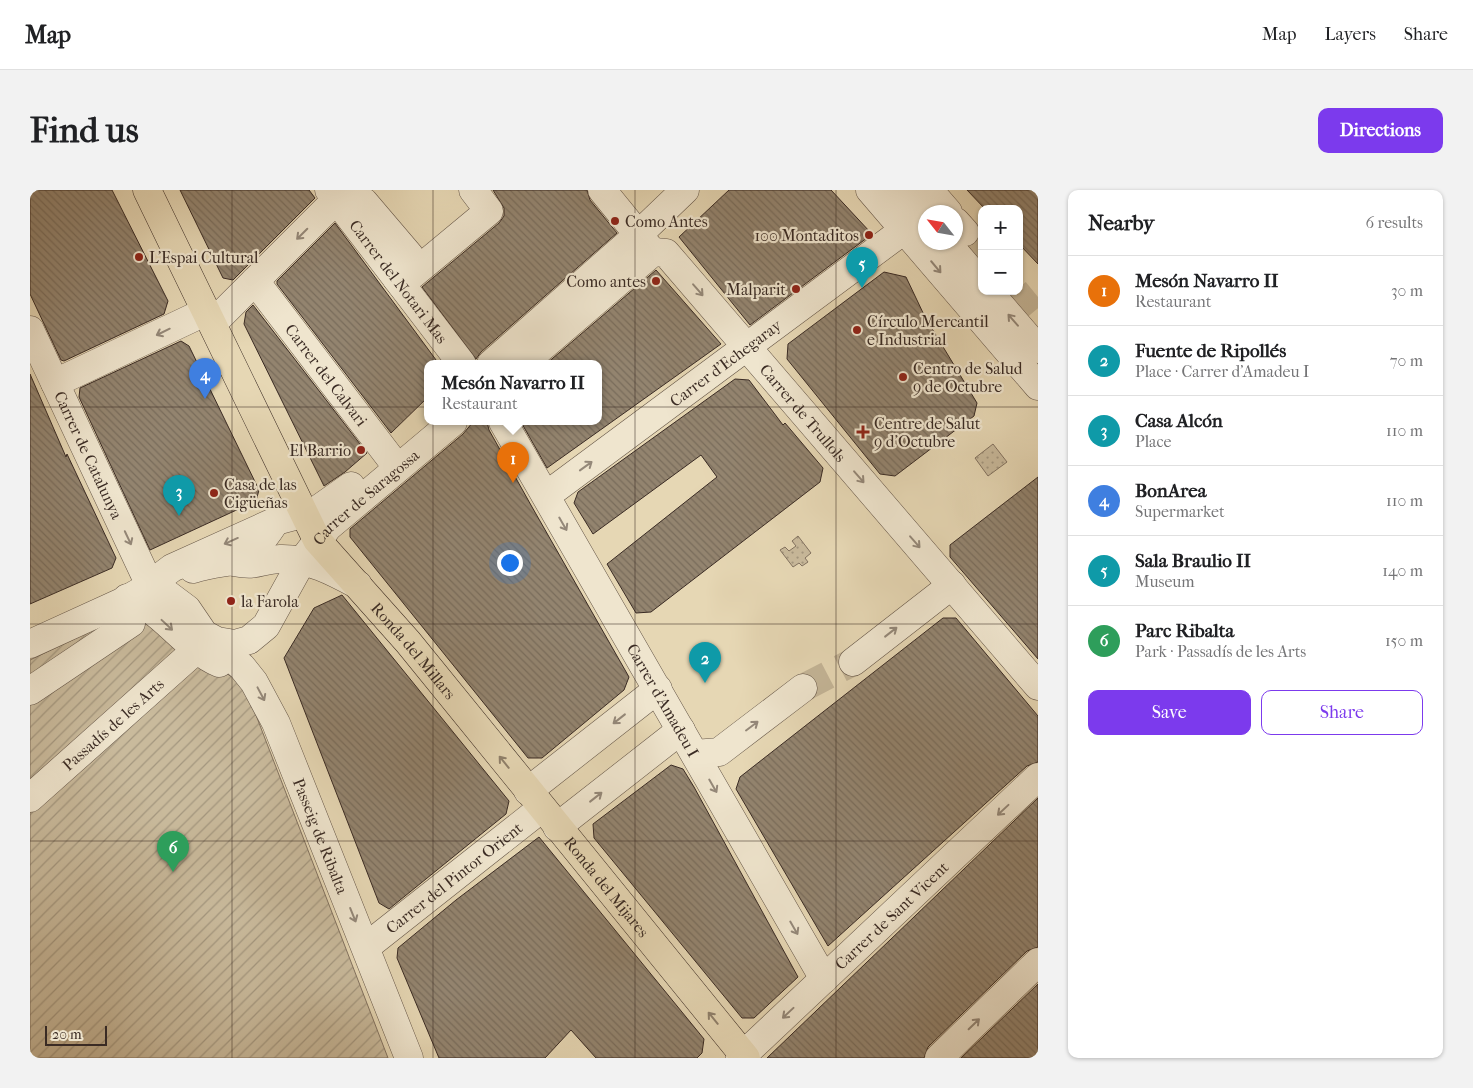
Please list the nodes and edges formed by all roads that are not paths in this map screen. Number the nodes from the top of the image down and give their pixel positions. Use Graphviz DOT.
graph roads {
  1 [pos="147,190"];
  2 [pos="473,190"];
  3 [pos="602,190"];
  4 [pos="685,190"];
  5 [pos="695,190"];
  6 [pos="870,190"];
  7 [pos="901,190"];
  8 [pos="929,190"];
  9 [pos="344,195"];
  10 [pos="939,205"];
  11 [pos="915,224"];
  12 [pos="650,245"];
  13 [pos="963,245"];
  14 [pos="389,248"];
  15 [pos="978,276"];
  16 [pos="255,281"];
  17 [pos="399,282"];
  18 [pos="991,295"];
  19 [pos="210,317"];
  20 [pos="30,330"];
  21 [pos="747,347"];
  22 [pos="1038,349"];
  23 [pos="459,360"];
  24 [pos="496,360"];
  25 [pos="507,360"];
  26 [pos="526,360"];
  27 [pos="55,384"];
  28 [pos="1038,386"];
  29 [pos="424,425"];
  30 [pos="434,425"];
  31 [pos="449,425"];
  32 [pos="505,425"];
  33 [pos="393,461"];
  34 [pos="284,468"];
  35 [pos="547,495"];
  36 [pos="304,513"];
  37 [pos="276,520"];
  38 [pos="310,555"];
  39 [pos="234,564"];
  40 [pos="152,580"];
  41 [pos="952,585"];
  42 [pos="129,611"];
  43 [pos="271,616"];
  44 [pos="30,631"];
  45 [pos="198,633"];
  46 [pos="30,644"];
  47 [pos="853,662"];
  48 [pos="242,667"];
  49 [pos="1038,686"];
  50 [pos="658,688"];
  51 [pos="803,688"];
  52 [pos="30,691"];
  53 [pos="467,716"];
  54 [pos="682,730"];
  55 [pos="695,754"];
  56 [pos="1038,777"];
  57 [pos="30,798"];
  58 [pos="542,809"];
  59 [pos="366,946"];
  60 [pos="1038,962"];
  61 [pos="824,980"];
  62 [pos="743,1057"];
  63 [pos="409,1058"];
  64 [pos="939,1058"];
  1 -- 19 [label="main road, Ronda del Millars"];
  2 -- 17 [label="street"];
  3 -- 12 [label="street, Carrer de Trullols"];
  4 -- 12 [label="street"];
  5 -- 12 [label="street"];
  6 -- 11 [label="street"];
  7 -- 11 [label="street"];
  8 -- 10 [label="street"];
  9 -- 14 [label="street"];
  9 -- 16 [label="street, one-way"];
  9 -- 17 [label="street, Carrer del Notari Mas"];
  11 -- 21 [label="street, Carrer d'Echegaray"];
  11 -- 28 [label="street, one-way"];
  12 -- 21 [label="street, Carrer de Trullols, one-way"];
  12 -- 24 [label="street"];
  12 -- 25 [label="street"];
  12 -- 26 [label="street"];
  13 -- 15 [label="street"];
  16 -- 19 [label="street"];
  16 -- 33 [label="street, Carrer del Calvari"];
  17 -- 23 [label="street, Carrer del Notari Mas"];
  22 -- 18 [label="street, one-way"];
  19 -- 27 [label="street, one-way"];
  19 -- 34 [label="main road, Ronda del Millars"];
  20 -- 27 [label="street, Carrer de Catalunya"];
  35 -- 21 [label="street, Carrer d'Echegaray, one-way"];
  21 -- 41 [label="street, Carrer de Trullols, one-way"];
  27 -- 40 [label="street, Carrer de Catalunya, one-way"];
  29 -- 33 [label="street, Carrer de Saragossa"];
  30 -- 33 [label="street, Carrer de Saragossa"];
  31 -- 33 [label="street, Carrer de Saragossa"];
  32 -- 35 [label="street, Carrer d'Amadeu I"];
  33 -- 36 [label="street, Carrer de Saragossa"];
  33 -- 38 [label="street, Carrer de Saragossa"];
  34 -- 36 [label="main road, Ronda del Millars"];
  34 -- 37 [label="street"];
  35 -- 50 [label="street, Carrer d'Amadeu I, one-way"];
  36 -- 37 [label="street, Carrer de Saragossa"];
  36 -- 38 [label="main road, Ronda del Millars"];
  37 -- 39 [label="street"];
  37 -- 40 [label="street, Carrer de Saragossa, one-way"];
  38 -- 39 [label="street"];
  38 -- 43 [label="street"];
  38 -- 48 [label="street"];
  38 -- 53 [label="main road, Ronda del Millars"];
  39 -- 40 [label="street"];
  39 -- 43 [label="street"];
  39 -- 45 [label="street"];
  40 -- 42 [label="street"];
  40 -- 44 [label="street"];
  40 -- 45 [label="street"];
  47 -- 41 [label="street, one-way"];
  41 -- 49 [label="street, Carrer de Trullols"];
  42 -- 45 [label="street, one-way"];
  42 -- 46 [label="street"];
  42 -- 52 [label="street"];
  43 -- 45 [label="street"];
  45 -- 48 [label="street, Passeig de Ribalta"];
  45 -- 57 [label="street, Passadís de les Arts"];
  48 -- 59 [label="street, Passeig de Ribalta, one-way"];
  50 -- 54 [label="street, Carrer d'Amadeu I"];
  50 -- 58 [label="street, one-way"];
  55 -- 51 [label="street, one-way"];
  58 -- 53 [label="main road, Ronda del Mijares, one-way"];
  54 -- 55 [label="street, Carrer d'Amadeu I"];
  58 -- 54 [label="street, one-way"];
  55 -- 61 [label="street, Carrer d'Amadeu I, one-way"];
  56 -- 61 [label="street, Carrer de Sant Vicent, one-way"];
  58 -- 59 [label="street, Carrer del Pintor Orient"];
  62 -- 58 [label="main road, Ronda del Mijares, one-way"];
  59 -- 63 [label="street, Passeig de Ribalta"];
  64 -- 60 [label="street, one-way"];
  61 -- 62 [label="street, Carrer de Sant Vicent, one-way"];
}
